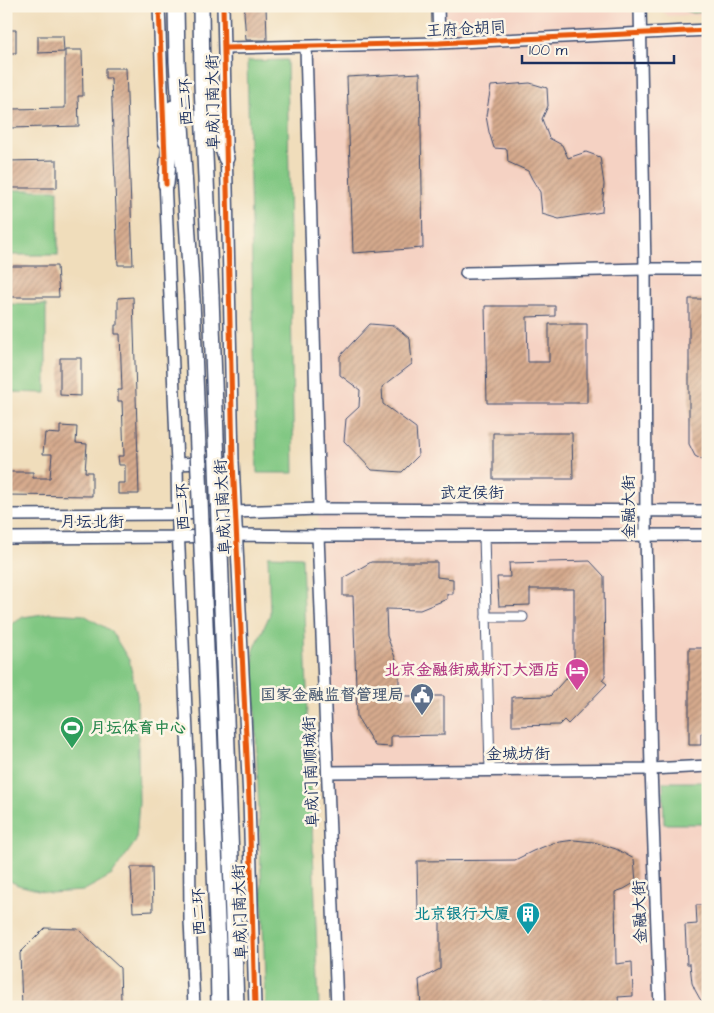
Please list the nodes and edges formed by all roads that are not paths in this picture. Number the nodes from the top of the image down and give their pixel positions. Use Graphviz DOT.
graph roads {
  1 [pos="159,6"];
  2 [pos="176,6"];
  3 [pos="201,6"];
  4 [pos="223,6"];
  5 [pos="438,6"];
  6 [pos="640,6"];
  7 [pos="708,30"];
  8 [pos="640,33"];
  9 [pos="439,43"];
  10 [pos="306,46"];
  11 [pos="225,48"];
  12 [pos="177,61"];
  13 [pos="202,84"];
  14 [pos="226,158"];
  15 [pos="166,184"];
  16 [pos="645,269"];
  17 [pos="708,270"];
  18 [pos="466,273"];
  19 [pos="234,462"];
  20 [pos="177,464"];
  21 [pos="318,509"];
  22 [pos="646,511"];
  23 [pos="708,511"];
  24 [pos="236,512"];
  25 [pos="178,514"];
  26 [pos="6,515"];
  27 [pos="646,534"];
  28 [pos="708,534"];
  29 [pos="237,535"];
  30 [pos="484,535"];
  31 [pos="318,536"];
  32 [pos="179,537"];
  33 [pos="6,538"];
  34 [pos="486,616"];
  35 [pos="523,616"];
  36 [pos="708,766"];
  37 [pos="651,769"];
  38 [pos="490,770"];
  39 [pos="328,772"];
  40 [pos="194,1007"];
  41 [pos="220,1007"];
  42 [pos="236,1007"];
  43 [pos="255,1007"];
  44 [pos="337,1007"];
  45 [pos="660,1007"];
  1 -- 15 [label="street"];
  2 -- 12 [label="highway, 西二环"];
  3 -- 13 [label="highway, 西二环"];
  4 -- 11 [label="street, 阜成门南大街"];
  5 -- 9 [label="street"];
  6 -- 8 [label="street, 金融大街"];
  7 -- 8 [label="street, 王府仓胡同"];
  8 -- 9 [label="street, 王府仓胡同"];
  8 -- 16 [label="street, 金融大街"];
  9 -- 10 [label="street, 王府仓胡同"];
  10 -- 11 [label="street, 王府仓胡同"];
  10 -- 21 [label="street"];
  11 -- 14 [label="street, 阜成门南大街"];
  12 -- 15 [label="highway"];
  12 -- 41 [label="highway, 西二环, bridge"];
  13 -- 14 [label="highway"];
  13 -- 42 [label="highway, 西二环, bridge"];
  14 -- 19 [label="street, 阜成门南大街"];
  15 -- 20 [label="street"];
  16 -- 17 [label="street"];
  16 -- 18 [label="street"];
  16 -- 22 [label="street, 金融大街"];
  19 -- 20 [label="street"];
  19 -- 24 [label="street, 阜成门南大街"];
  20 -- 25 [label="street"];
  21 -- 22 [label="street, 武定侯街"];
  21 -- 24 [label="street, 武定侯街"];
  22 -- 23 [label="street, 武定侯街"];
  22 -- 27 [label="street, 金融大街"];
  24 -- 25 [label="street, 月坛北街"];
  24 -- 29 [label="street, 阜成门南大街"];
  25 -- 26 [label="street, 月坛北街"];
  25 -- 32 [label="street"];
  27 -- 28 [label="street"];
  27 -- 30 [label="street"];
  27 -- 37 [label="street, 金融大街"];
  29 -- 31 [label="street"];
  29 -- 32 [label="street, 月坛北街"];
  29 -- 43 [label="street, 阜成门南大街"];
  30 -- 31 [label="street"];
  30 -- 34 [label="street"];
  31 -- 39 [label="street, 阜成门南顺城街"];
  32 -- 33 [label="street, 月坛北街"];
  32 -- 40 [label="street"];
  34 -- 35 [label="street"];
  34 -- 38 [label="street"];
  36 -- 37 [label="street, 金城坊街"];
  37 -- 38 [label="street, 金城坊街"];
  37 -- 45 [label="street, 金融大街"];
  38 -- 39 [label="street, 金城坊街"];
  39 -- 44 [label="street, 阜成门南顺城街"];
}
